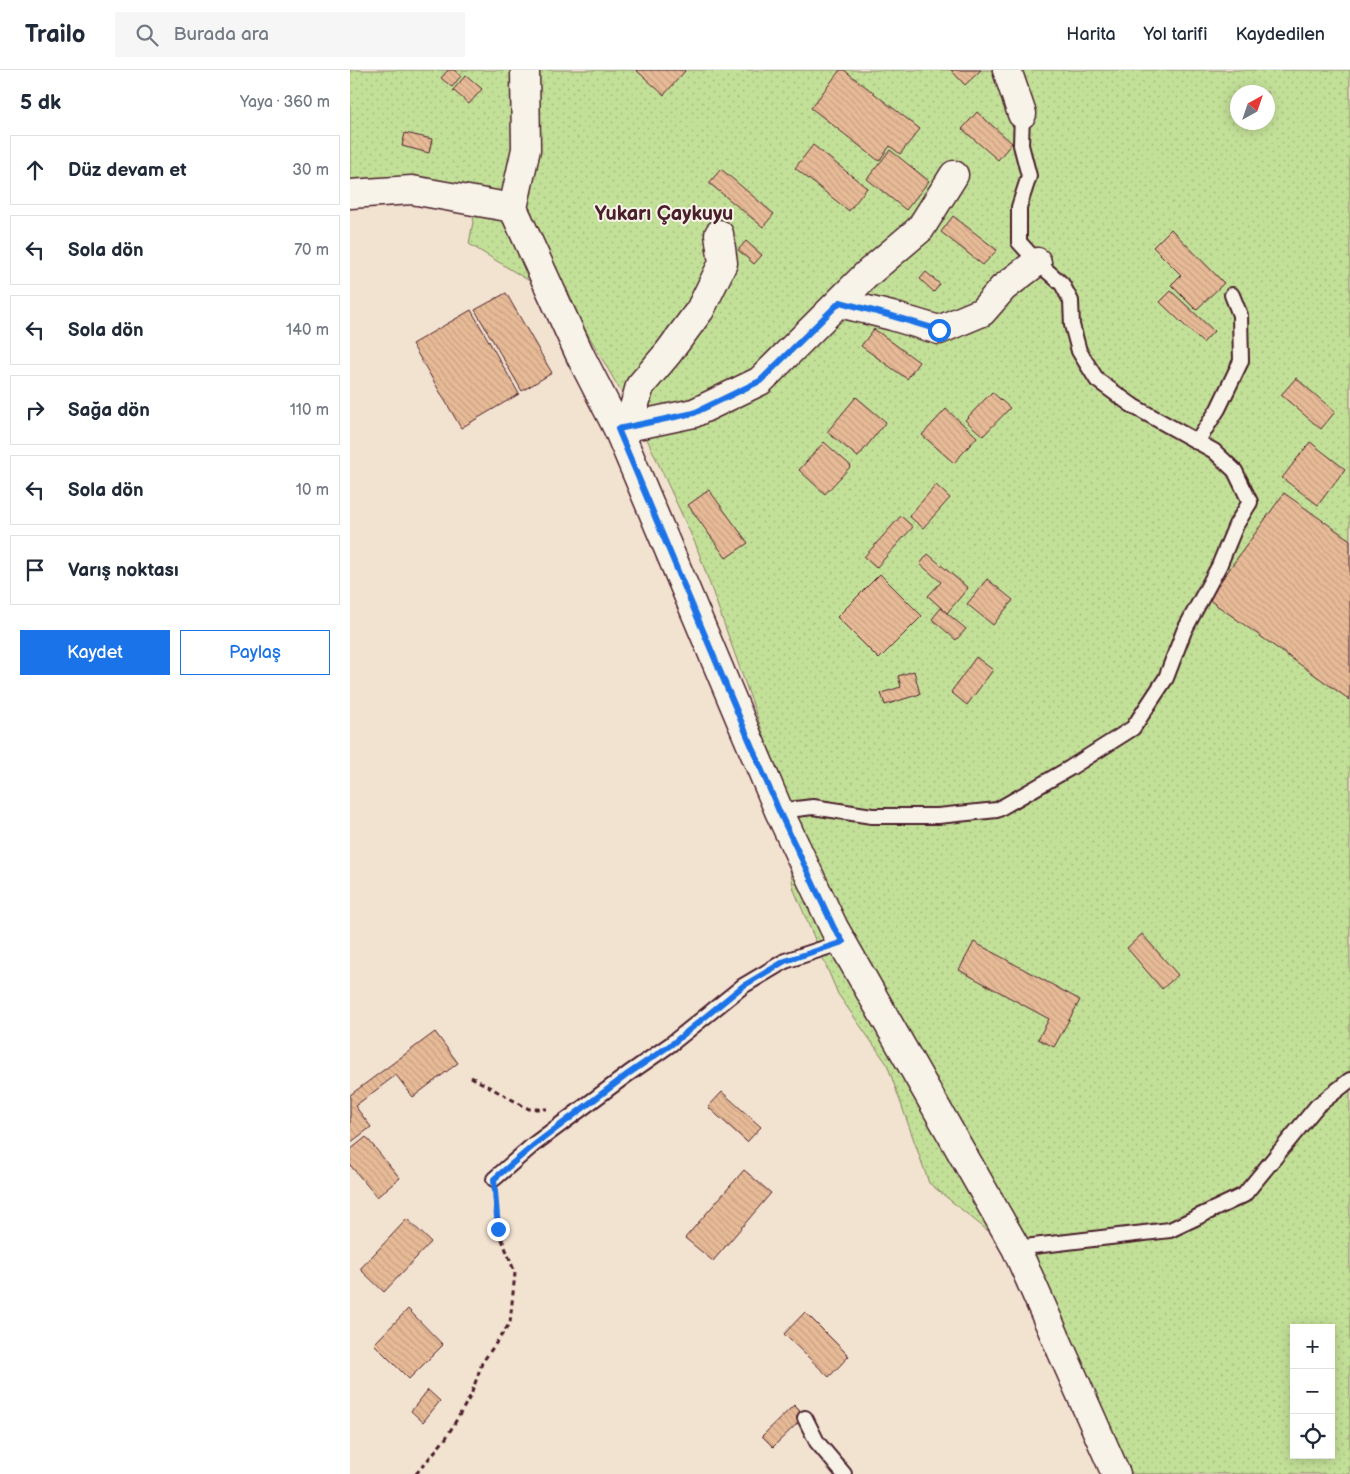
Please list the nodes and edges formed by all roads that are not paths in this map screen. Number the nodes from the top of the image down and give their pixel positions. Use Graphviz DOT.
graph roads {
  1 [pos="524,70"];
  2 [pos="1007,70"];
  3 [pos="1022,114"];
  4 [pos="954,175"];
  5 [pos="350,194"];
  6 [pos="514,208"];
  7 [pos="719,234"];
  8 [pos="1037,262"];
  9 [pos="1232,295"];
  10 [pos="840,302"];
  11 [pos="624,427"];
  12 [pos="1197,442"];
  13 [pos="779,811"];
  14 [pos="843,942"];
  15 [pos="1350,1080"];
  16 [pos="494,1179"];
  17 [pos="1016,1248"];
  18 [pos="805,1418"];
  19 [pos="844,1474"];
  20 [pos="1116,1474"];
  1 -- 6 [label="street"];
  2 -- 3 [label="street"];
  3 -- 8 [label="lane"];
  4 -- 10 [label="street"];
  5 -- 6 [label="street"];
  6 -- 11 [label="street"];
  7 -- 11 [label="street"];
  8 -- 10 [label="street"];
  8 -- 12 [label="lane"];
  9 -- 12 [label="lane"];
  10 -- 11 [label="street"];
  11 -- 13 [label="street"];
  12 -- 13 [label="lane"];
  13 -- 14 [label="street"];
  14 -- 16 [label="lane"];
  14 -- 17 [label="street"];
  15 -- 17 [label="lane"];
  17 -- 20 [label="street"];
  18 -- 19 [label="lane"];
}
